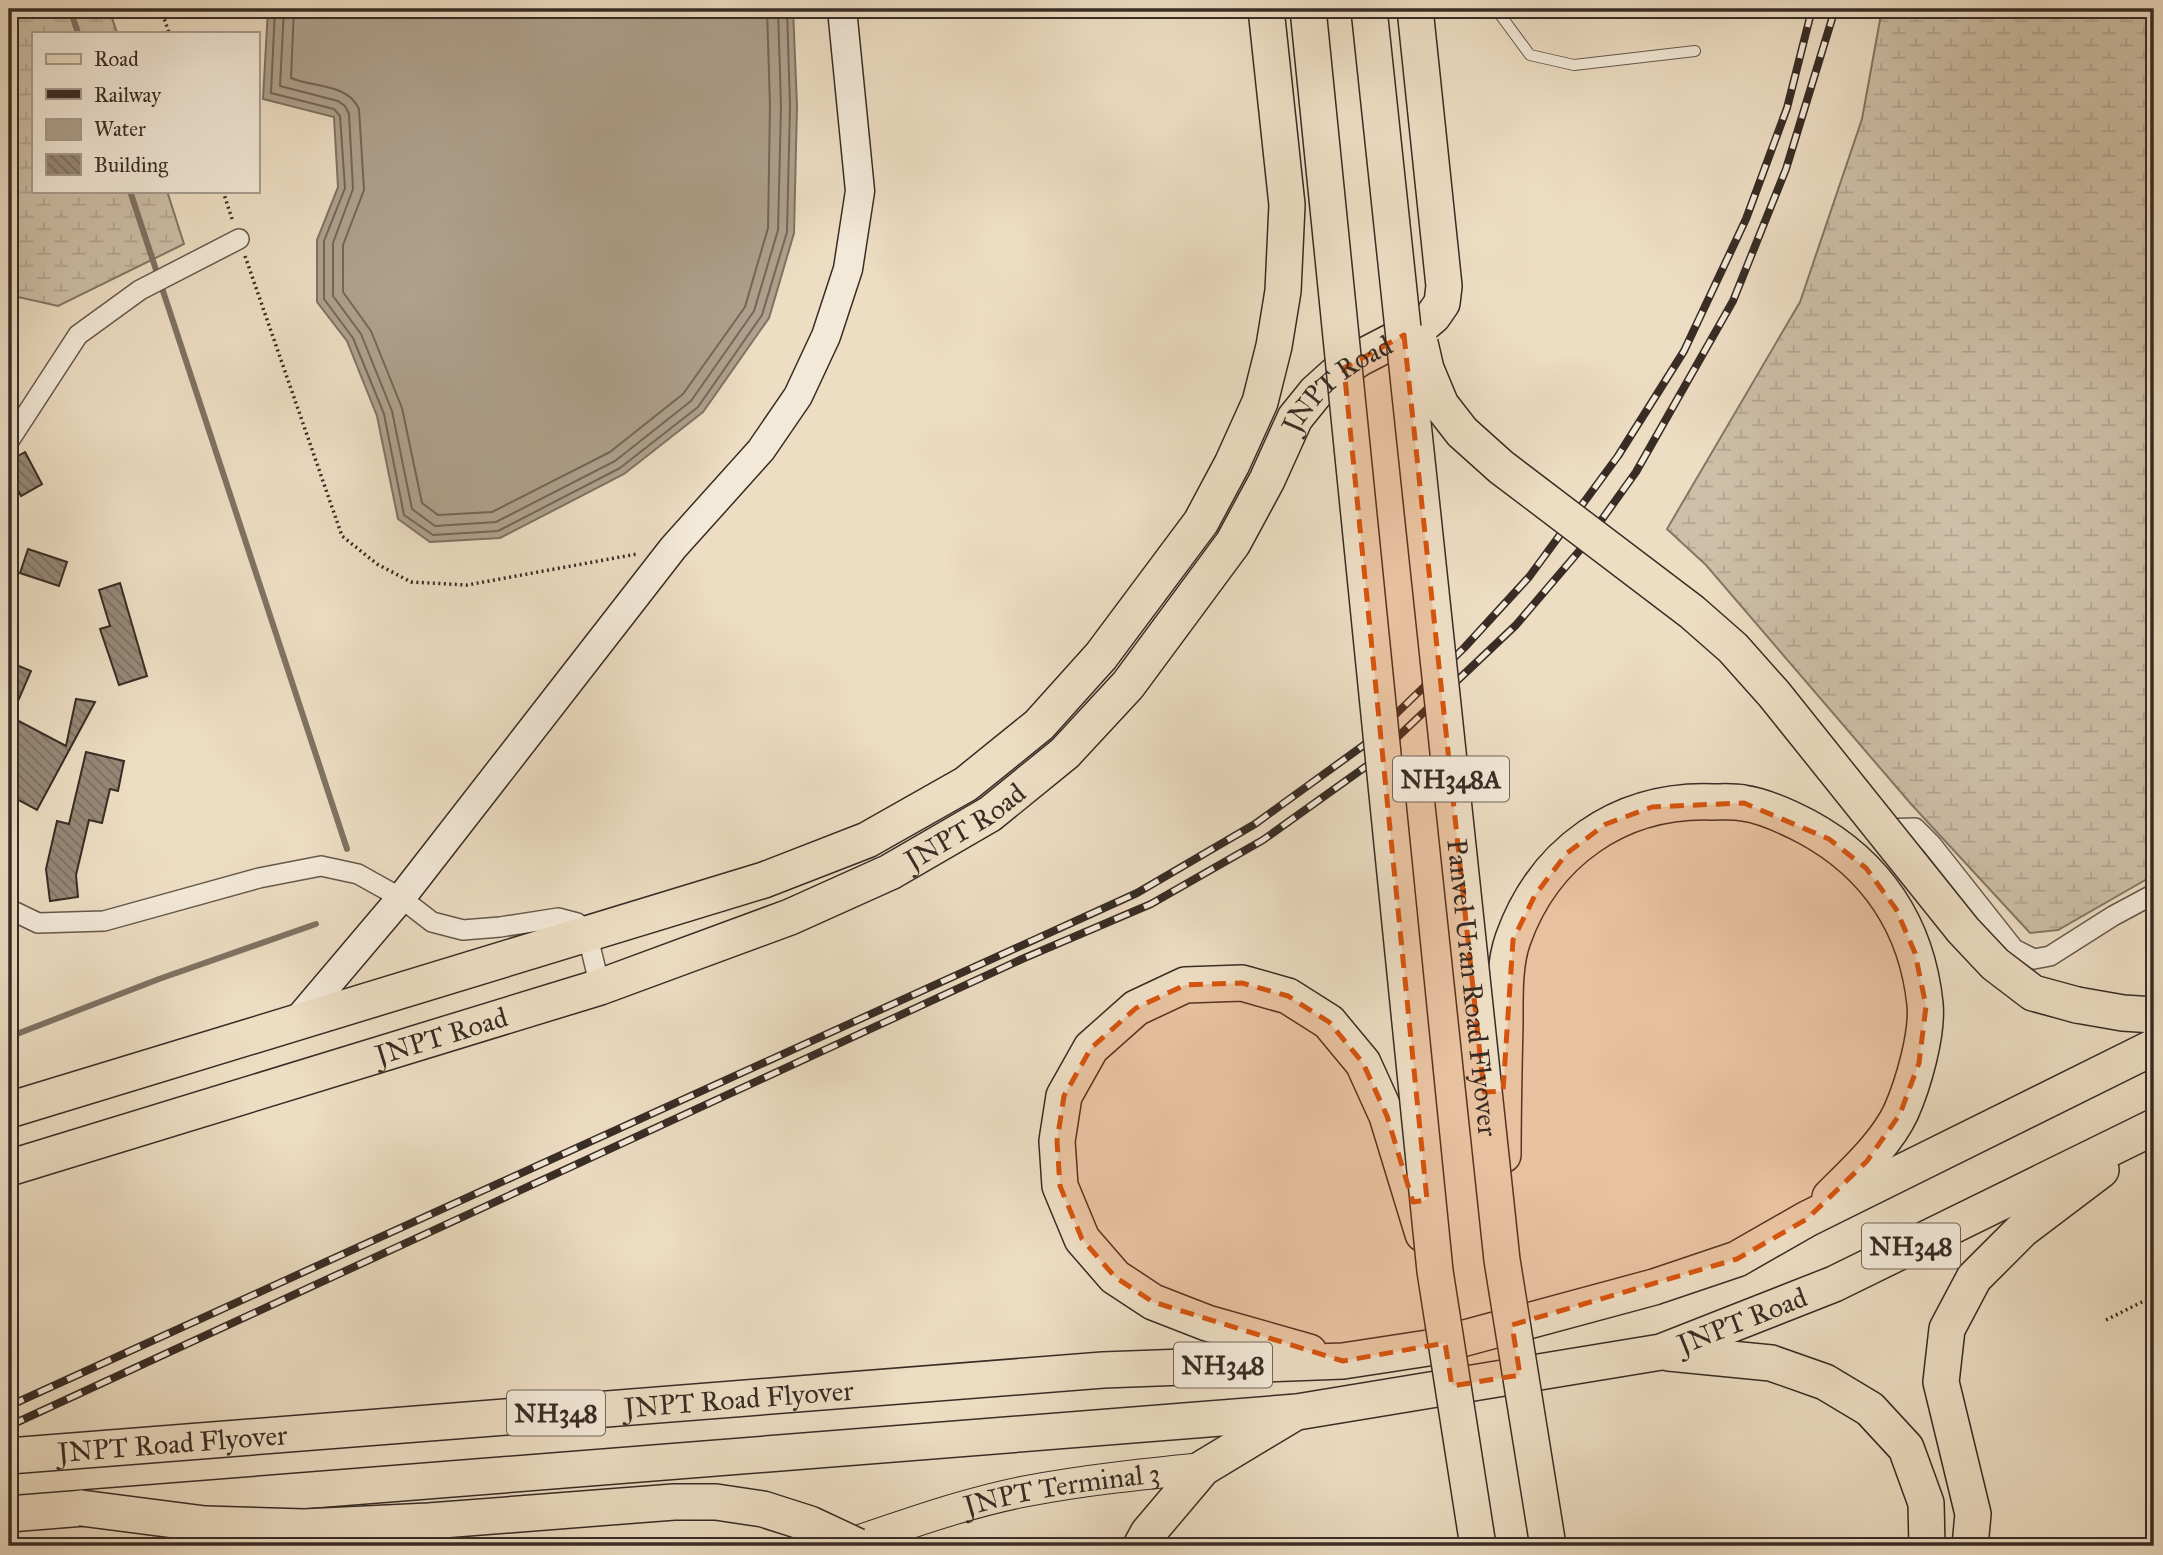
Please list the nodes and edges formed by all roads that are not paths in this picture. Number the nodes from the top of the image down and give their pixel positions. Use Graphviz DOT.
graph roads {
  1 [pos="842,9"];
  2 [pos="1266,9"];
  3 [pos="1308,9"];
  4 [pos="1369,9"];
  5 [pos="1415,9"];
  6 [pos="1496,9"];
  7 [pos="1695,51"];
  8 [pos="1393,231"];
  9 [pos="239,239"];
  10 [pos="1260,402"];
  11 [pos="1295,418"];
  12 [pos="9,441"];
  13 [pos="1882,829"];
  14 [pos="2154,894"];
  15 [pos="401,898"];
  16 [pos="9,909"];
  17 [pos="587,933"];
  18 [pos="600,987"];
  19 [pos="2154,1015"];
  20 [pos="296,1021"];
  21 [pos="2154,1047"];
  22 [pos="9,1110"];
  23 [pos="2154,1128"];
  24 [pos="9,1168"];
  25 [pos="1807,1219"];
  26 [pos="1502,1260"];
  27 [pos="1434,1271"];
  28 [pos="1661,1352"];
  29 [pos="1343,1361"];
  30 [pos="1297,1412"];
  31 [pos="9,1456"];
  32 [pos="1203,1468"];
  33 [pos="1535,1474"];
  34 [pos="1467,1485"];
  35 [pos="81,1508"];
  36 [pos="949,1511"];
  37 [pos="9,1514"];
  38 [pos="1144,1540"];
  39 [pos="842,1546"];
  40 [pos="857,1546"];
  41 [pos="922,1546"];
  42 [pos="1462,1546"];
  43 [pos="1478,1546"];
  44 [pos="1548,1546"];
  45 [pos="1567,1546"];
  46 [pos="1927,1546"];
  47 [pos="1970,1546"];
  1 -- 15 [label="street"];
  2 -- 10 [label="highway, JNPT Road"];
  3 -- 27 [label="highway, NH348A, bridge"];
  4 -- 8 [label="highway, Panvel Uran Road Flyover / NH348A, bridge"];
  5 -- 11 [label="highway, JNPT Road"];
  6 -- 7 [label="lane"];
  8 -- 13 [label="highway, bridge"];
  8 -- 26 [label="highway, Panvel Uran Road Flyover / NH348A, bridge"];
  9 -- 12 [label="street"];
  10 -- 11 [label="highway"];
  10 -- 17 [label="highway, JNPT Road"];
  11 -- 18 [label="highway, JNPT Road"];
  13 -- 14 [label="street"];
  13 -- 19 [label="highway, bridge"];
  15 -- 16 [label="street"];
  15 -- 17 [label="street"];
  15 -- 20 [label="street"];
  17 -- 18 [label="street"];
  17 -- 20 [label="highway, JNPT Road"];
  18 -- 24 [label="highway, JNPT Road"];
  20 -- 22 [label="highway, JNPT Road"];
  21 -- 25 [label="highway, JNPT Road / NH348"];
  23 -- 28 [label="highway, JNPT Road / NH348"];
  23 -- 47 [label="highway"];
  25 -- 26 [label="highway, bridge"];
  25 -- 29 [label="highway, JNPT Road / NH348"];
  26 -- 33 [label="highway, Panvel Uran Road Flyover / NH348A, bridge"];
  27 -- 29 [label="highway, bridge"];
  27 -- 34 [label="highway, NH348A, bridge"];
  28 -- 30 [label="highway, JNPT Road / NH348"];
  28 -- 46 [label="highway"];
  29 -- 31 [label="highway, JNPT Road Flyover / NH348"];
  30 -- 32 [label="highway"];
  30 -- 35 [label="highway, JNPT Road Flyover / NH348, bridge"];
  32 -- 36 [label="main road, JNPT Terminal 3"];
  32 -- 38 [label="highway"];
  33 -- 44 [label="highway, Panvel Uran Road Flyover / NH348A, bridge"];
  33 -- 45 [label="highway, bridge"];
  34 -- 42 [label="highway"];
  34 -- 43 [label="highway, NH348A, bridge"];
  35 -- 37 [label="highway, JNPT Road Flyover / NH348"];
  35 -- 40 [label="highway, bridge"];
  36 -- 39 [label="main road, JNPT Terminal 3"];
  36 -- 41 [label="main road"];
}
